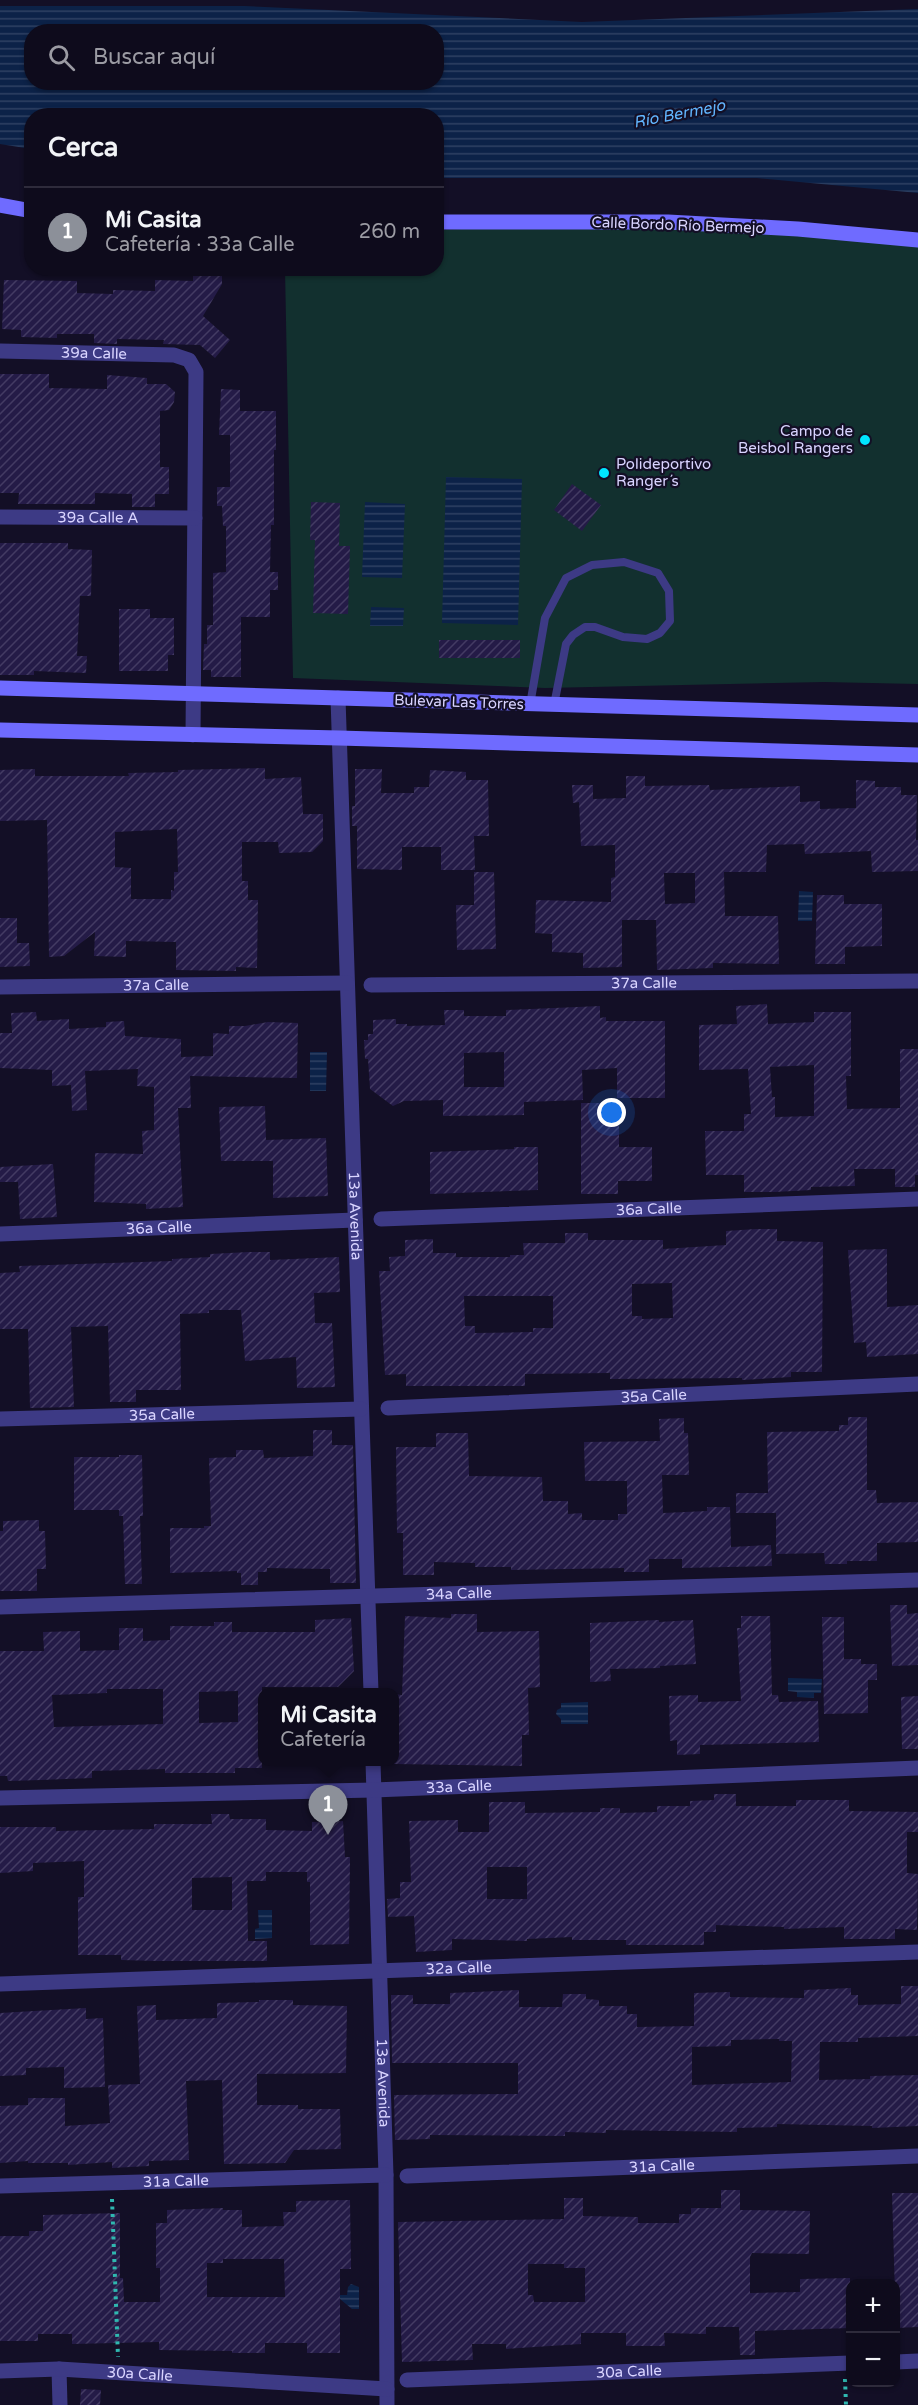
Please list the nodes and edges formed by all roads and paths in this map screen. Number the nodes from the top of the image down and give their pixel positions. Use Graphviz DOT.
graph roads {
  1 [pos="0,205"];
  2 [pos="24,210"];
  3 [pos="444,222"];
  4 [pos="918,240"];
  5 [pos="0,351"];
  6 [pos="0,518"];
  7 [pos="195,518"];
  8 [pos="0,688"];
  9 [pos="194,694"];
  10 [pos="338,698"];
  11 [pos="530,705"];
  12 [pos="554,705"];
  13 [pos="918,715"];
  14 [pos="0,730"];
  15 [pos="193,735"];
  16 [pos="339,738"];
  17 [pos="918,755"];
  18 [pos="918,981"];
  19 [pos="347,983"];
  20 [pos="371,985"];
  21 [pos="0,987"];
  22 [pos="918,1199"];
  23 [pos="381,1219"];
  24 [pos="355,1220"];
  25 [pos="0,1234"];
  26 [pos="918,1384"];
  27 [pos="388,1408"];
  28 [pos="361,1409"];
  29 [pos="0,1419"];
  30 [pos="918,1580"];
  31 [pos="367,1596"];
  32 [pos="0,1607"];
  33 [pos="370,1688"];
  34 [pos="373,1766"];
  35 [pos="918,1768"];
  36 [pos="374,1790"];
  37 [pos="0,1798"];
  38 [pos="918,1952"];
  39 [pos="380,1972"];
  40 [pos="0,1984"];
  41 [pos="918,2156"];
  42 [pos="386,2175"];
  43 [pos="407,2176"];
  44 [pos="112,2183"];
  45 [pos="0,2186"];
  46 [pos="918,2361"];
  47 [pos="900,2362"];
  48 [pos="846,2363"];
  49 [pos="59,2369"];
  50 [pos="0,2371"];
  51 [pos="118,2372"];
  52 [pos="407,2380"];
  53 [pos="846,2387"];
  54 [pos="387,2389"];
  55 [pos="60,2405"];
  56 [pos="387,2405"];
  57 [pos="846,2405"];
  1 -- 2 [label="street"];
  3 -- 4 [label="street, Calle Bordo Río Bermejo"];
  5 -- 7 [label="street, 39a Calle"];
  6 -- 7 [label="street, 39a Calle A"];
  7 -- 9 [label="street"];
  8 -- 9 [label="street, Bulevar Las Torres"];
  9 -- 10 [label="street, Bulevar Las Torres"];
  9 -- 15 [label="street"];
  10 -- 11 [label="street, Bulevar Las Torres"];
  10 -- 16 [label="street, 13a Avenida"];
  11 -- 12 [label="street, Bulevar Las Torres"];
  11 -- 12 [label="lane"];
  12 -- 13 [label="street, Bulevar Las Torres"];
  14 -- 15 [label="street"];
  15 -- 16 [label="street"];
  16 -- 17 [label="street"];
  16 -- 19 [label="street, 13a Avenida"];
  18 -- 20 [label="street, 37a Calle"];
  19 -- 21 [label="street, 37a Calle"];
  19 -- 24 [label="street, 13a Avenida"];
  22 -- 23 [label="street, 36a Calle"];
  24 -- 25 [label="street, 36a Calle"];
  24 -- 28 [label="street, 13a Avenida"];
  26 -- 27 [label="street, 35a Calle"];
  28 -- 29 [label="street, 35a Calle"];
  28 -- 31 [label="street, 13a Avenida"];
  30 -- 31 [label="street, 34a Calle"];
  31 -- 32 [label="street, 34a Calle"];
  31 -- 33 [label="street, 13a Avenida"];
  34 -- 36 [label="street, 13a Avenida"];
  35 -- 36 [label="street, 33a Calle"];
  36 -- 37 [label="street, 33a Calle"];
  36 -- 39 [label="street, 13a Avenida"];
  38 -- 39 [label="street, 32a Calle"];
  39 -- 40 [label="street, 32a Calle"];
  39 -- 42 [label="street, 13a Avenida"];
  41 -- 43 [label="street, 31a Calle"];
  42 -- 44 [label="street, 31a Calle"];
  42 -- 54 [label="street, 13a Avenida"];
  44 -- 45 [label="street, 31a Calle"];
  44 -- 51 [label="path"];
  46 -- 47 [label="street"];
  48 -- 52 [label="street, 30a Calle"];
  49 -- 50 [label="street, 30a Calle"];
  49 -- 51 [label="street, 30a Calle"];
  49 -- 55 [label="street"];
  51 -- 54 [label="street, 30a Calle"];
  53 -- 57 [label="path"];
  54 -- 56 [label="street, 13a Avenida"];
}
